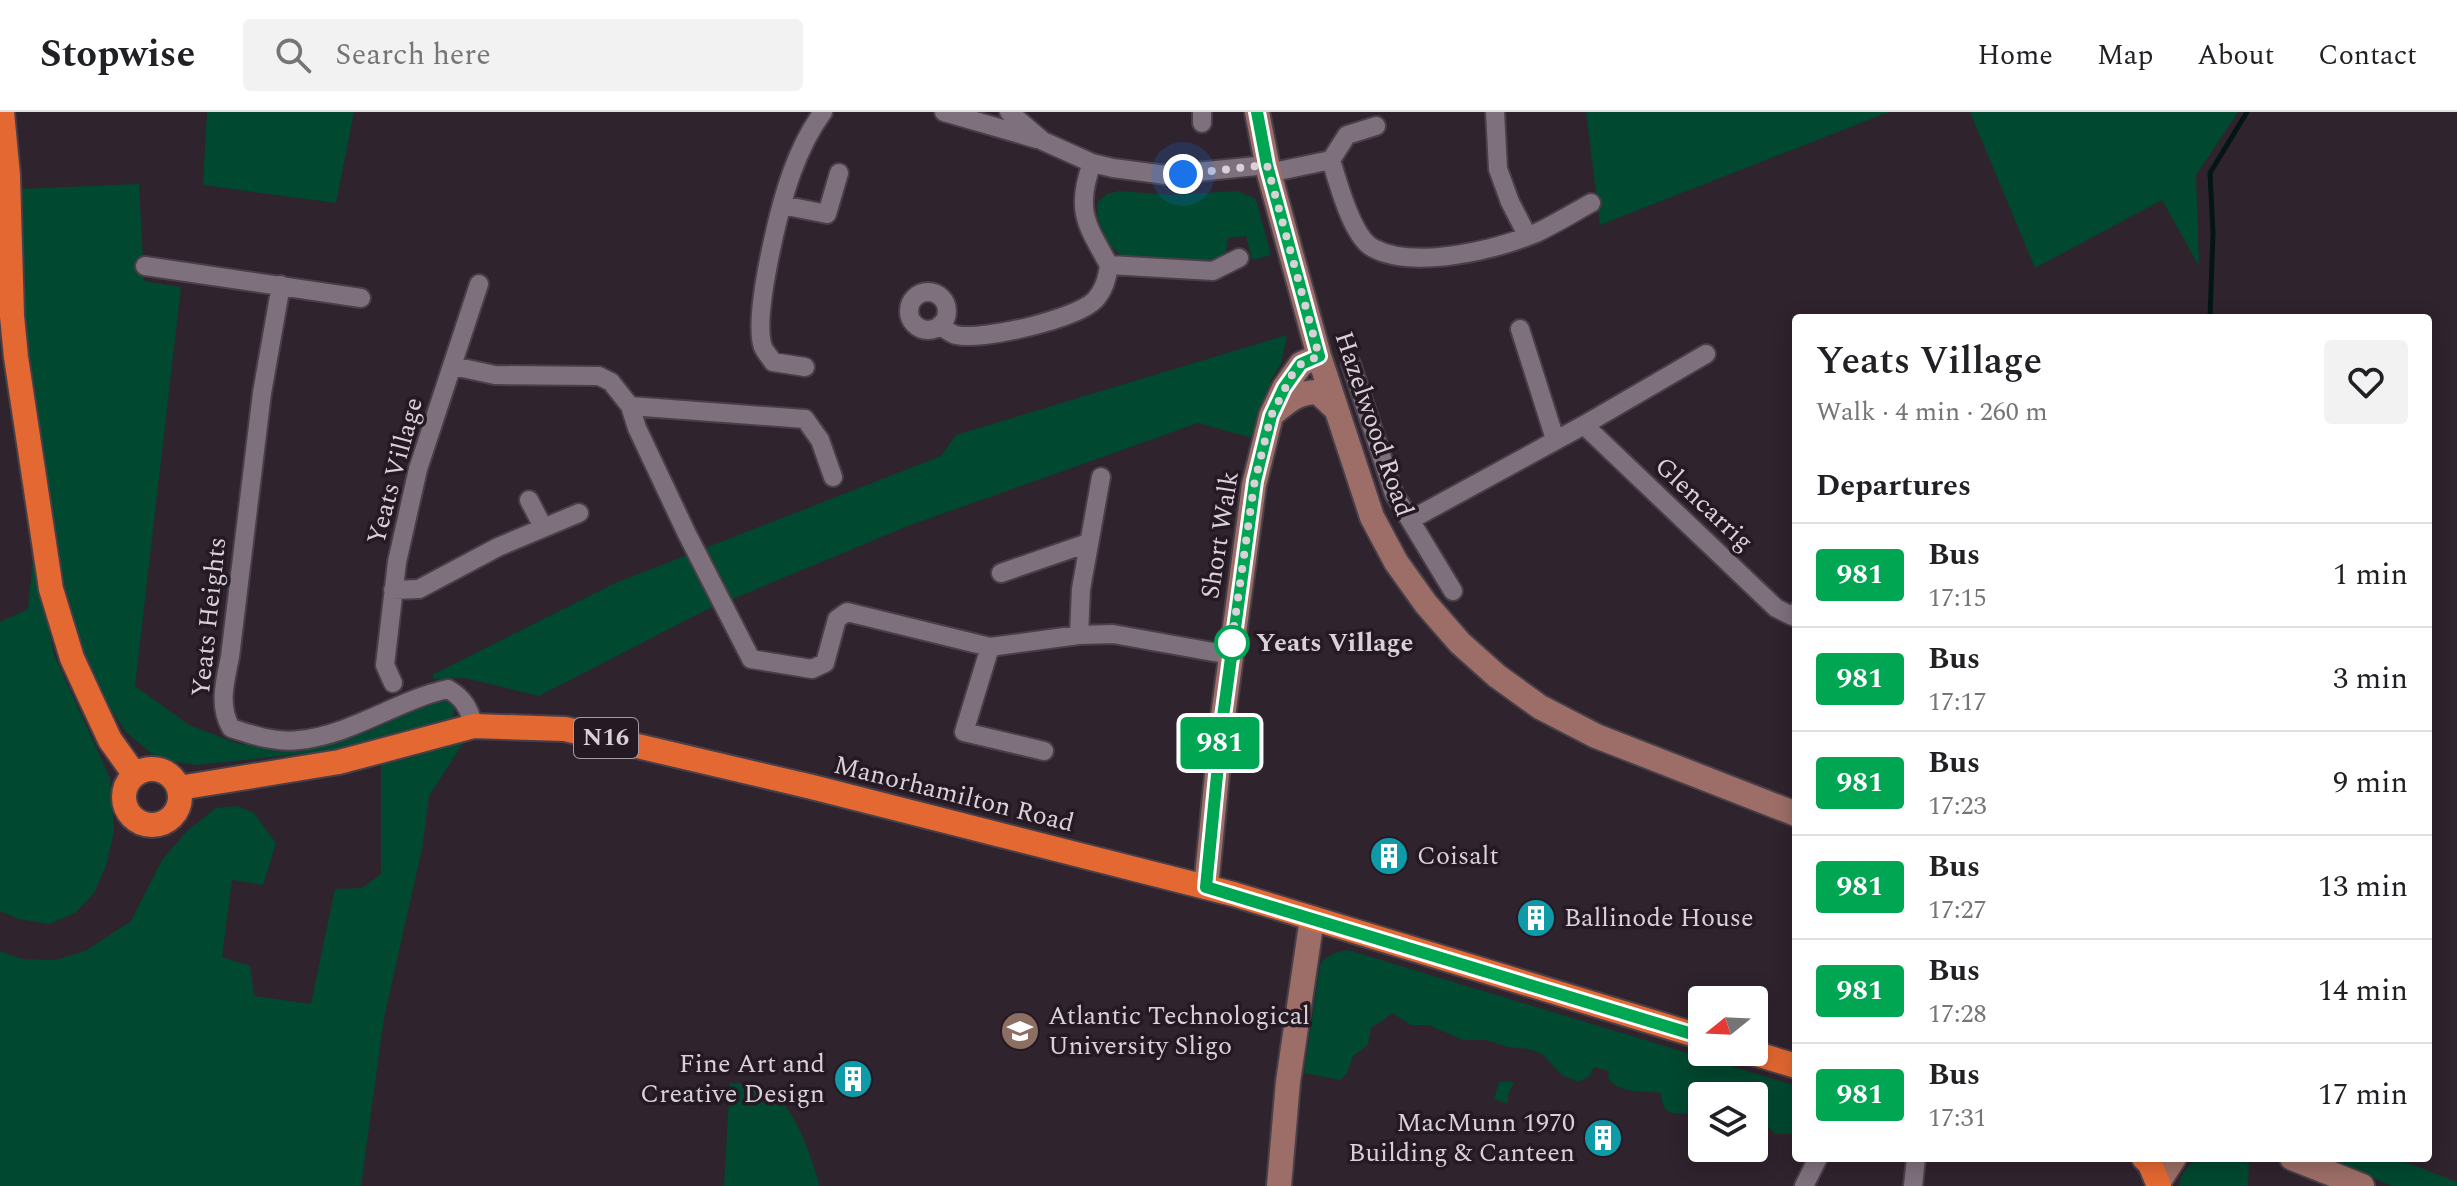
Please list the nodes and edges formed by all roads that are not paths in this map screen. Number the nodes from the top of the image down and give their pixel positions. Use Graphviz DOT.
graph roads {
  1 [pos="2,112"];
  2 [pos="823,112"];
  3 [pos="944,112"];
  4 [pos="1257,112"];
  5 [pos="1495,112"];
  6 [pos="1017,115"];
  7 [pos="1376,126"];
  8 [pos="1043,141"];
  9 [pos="1331,160"];
  10 [pos="1092,163"];
  11 [pos="1268,169"];
  12 [pos="839,173"];
  13 [pos="1591,203"];
  14 [pos="782,205"];
  15 [pos="1527,235"];
  16 [pos="1239,258"];
  17 [pos="1109,265"];
  18 [pos="145,266"];
  19 [pos="479,284"];
  20 [pos="281,285"];
  21 [pos="361,298"];
  22 [pos="940,325"];
  23 [pos="1520,329"];
  24 [pos="1706,354"];
  25 [pos="1319,356"];
  26 [pos="1351,364"];
  27 [pos="453,366"];
  28 [pos="805,367"];
  29 [pos="630,406"];
  30 [pos="1336,409"];
  31 [pos="1271,416"];
  32 [pos="1584,425"];
  33 [pos="1555,439"];
  34 [pos="833,477"];
  35 [pos="1101,477"];
  36 [pos="529,500"];
  37 [pos="579,513"];
  38 [pos="1410,520"];
  39 [pos="543,527"];
  40 [pos="1088,543"];
  41 [pos="1001,573"];
  42 [pos="393,590"];
  43 [pos="1453,591"];
  44 [pos="1792,614"];
  45 [pos="1079,635"];
  46 [pos="990,647"];
  47 [pos="1230,655"];
  48 [pos="393,683"];
  49 [pos="474,726"];
  50 [pos="1044,751"];
  51 [pos="135,775"];
  52 [pos="179,788"];
  53 [pos="1792,812"];
  54 [pos="1206,887"];
  55 [pos="1312,918"];
  56 [pos="1688,1033"];
  57 [pos="1768,1057"];
  58 [pos="1792,1065"];
  59 [pos="1816,1162"];
  60 [pos="1916,1162"];
  61 [pos="2135,1162"];
  62 [pos="2145,1162"];
  63 [pos="2171,1162"];
  64 [pos="2302,1162"];
  65 [pos="2153,1185"];
  66 [pos="1279,1186"];
  67 [pos="1804,1186"];
  68 [pos="1913,1186"];
  69 [pos="2362,1186"];
  1 -- 51 [label="highway"];
  2 -- 14 [label="street"];
  3 -- 8 [label="street"];
  4 -- 11 [label="main road, Hazelwood Road"];
  5 -- 15 [label="street"];
  6 -- 8 [label="street"];
  7 -- 9 [label="street"];
  8 -- 10 [label="street"];
  9 -- 11 [label="street"];
  9 -- 15 [label="street"];
  10 -- 11 [label="street"];
  10 -- 17 [label="street"];
  11 -- 25 [label="main road, Hazelwood Road"];
  12 -- 14 [label="street"];
  13 -- 15 [label="street"];
  14 -- 28 [label="street"];
  16 -- 17 [label="street"];
  17 -- 22 [label="street"];
  18 -- 20 [label="street"];
  19 -- 27 [label="street, Yeats Village"];
  20 -- 21 [label="street"];
  20 -- 49 [label="street, Yeats Heights"];
  23 -- 33 [label="street"];
  24 -- 32 [label="street"];
  25 -- 30 [label="main road, Hazelwood Road"];
  25 -- 31 [label="main road, Short Walk"];
  26 -- 38 [label="street"];
  27 -- 29 [label="street"];
  27 -- 42 [label="street, Yeats Village"];
  29 -- 34 [label="street"];
  29 -- 46 [label="street"];
  30 -- 31 [label="main road"];
  30 -- 53 [label="main road, Hazelwood Road"];
  31 -- 47 [label="main road, Short Walk"];
  32 -- 33 [label="street"];
  32 -- 44 [label="street, Glencarrig"];
  33 -- 38 [label="street"];
  35 -- 40 [label="street"];
  36 -- 39 [label="street"];
  37 -- 39 [label="street"];
  38 -- 43 [label="street"];
  39 -- 42 [label="street"];
  40 -- 41 [label="street"];
  40 -- 45 [label="street"];
  42 -- 48 [label="street, Yeats Village"];
  45 -- 46 [label="street"];
  45 -- 47 [label="street"];
  46 -- 50 [label="street"];
  47 -- 54 [label="main road, Short Walk"];
  49 -- 52 [label="highway, Manorhamilton Road / N16"];
  49 -- 54 [label="highway, Manorhamilton Road / N16"];
  51 -- 52 [label="highway"];
  51 -- 52 [label="highway"];
  54 -- 55 [label="highway, Manorhamilton Road / N16"];
  55 -- 56 [label="highway, Manorhamilton Road / N16"];
  55 -- 66 [label="main road"];
  57 -- 58 [label="highway"];
  59 -- 67 [label="street"];
  60 -- 68 [label="street"];
  61 -- 65 [label="highway"];
  62 -- 65 [label="highway"];
  63 -- 65 [label="main road"];
  64 -- 69 [label="main road"];
}
